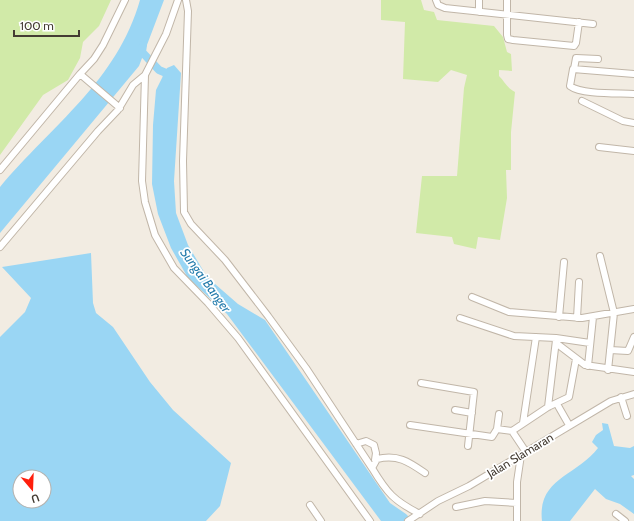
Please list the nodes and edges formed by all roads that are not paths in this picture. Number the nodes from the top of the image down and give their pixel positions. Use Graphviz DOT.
graph roads {
  1 [pos="125,0"];
  2 [pos="178,0"];
  3 [pos="186,0"];
  4 [pos="436,0"];
  5 [pos="479,0"];
  6 [pos="507,0"];
  7 [pos="479,12"];
  8 [pos="507,15"];
  9 [pos="579,22"];
  10 [pos="593,24"];
  11 [pos="598,59"];
  12 [pos="574,68"];
  13 [pos="146,72"];
  14 [pos="80,74"];
  15 [pos="634,74"];
  16 [pos="634,94"];
  17 [pos="582,101"];
  18 [pos="120,107"];
  19 [pos="634,123"];
  20 [pos="599,147"];
  21 [pos="634,151"];
  22 [pos="0,170"];
  23 [pos="0,246"];
  24 [pos="600,256"];
  25 [pos="564,262"];
  26 [pos="579,282"];
  27 [pos="472,297"];
  28 [pos="634,309"];
  29 [pos="614,313"];
  30 [pos="558,316"];
  31 [pos="593,317"];
  32 [pos="460,318"];
  33 [pos="577,318"];
  34 [pos="536,337"];
  35 [pos="634,337"];
  36 [pos="556,340"];
  37 [pos="590,343"];
  38 [pos="610,350"];
  39 [pos="576,359"];
  40 [pos="588,366"];
  41 [pos="608,370"];
  42 [pos="634,372"];
  43 [pos="421,384"];
  44 [pos="634,394"];
  45 [pos="621,397"];
  46 [pos="557,404"];
  47 [pos="548,407"];
  48 [pos="455,410"];
  49 [pos="472,413"];
  50 [pos="500,414"];
  51 [pos="627,416"];
  52 [pos="523,423"];
  53 [pos="410,425"];
  54 [pos="569,425"];
  55 [pos="497,429"];
  56 [pos="512,431"];
  57 [pos="470,434"];
  58 [pos="356,444"];
  59 [pos="468,446"];
  60 [pos="523,453"];
  61 [pos="375,460"];
  62 [pos="372,468"];
  63 [pos="425,473"];
  64 [pos="517,503"];
  65 [pos="310,505"];
  66 [pos="456,507"];
  67 [pos="616,514"];
  68 [pos="417,515"];
  69 [pos="321,521"];
  70 [pos="370,521"];
  71 [pos="408,521"];
  72 [pos="517,521"];
  73 [pos="625,521"];
  1 -- 14 [label="street"];
  2 -- 13 [label="street"];
  3 -- 58 [label="street"];
  4 -- 7 [label="street"];
  5 -- 7 [label="street"];
  6 -- 8 [label="street"];
  7 -- 8 [label="street"];
  8 -- 9 [label="street"];
  8 -- 9 [label="street"];
  9 -- 10 [label="street"];
  11 -- 12 [label="street"];
  12 -- 15 [label="street"];
  12 -- 16 [label="street"];
  13 -- 18 [label="street"];
  13 -- 70 [label="street"];
  14 -- 18 [label="street"];
  14 -- 22 [label="street"];
  17 -- 19 [label="street"];
  18 -- 23 [label="street"];
  20 -- 21 [label="street"];
  24 -- 29 [label="street"];
  25 -- 30 [label="street"];
  26 -- 33 [label="street"];
  27 -- 30 [label="street"];
  28 -- 29 [label="street"];
  29 -- 31 [label="street"];
  29 -- 38 [label="street"];
  30 -- 33 [label="street"];
  31 -- 33 [label="street"];
  31 -- 37 [label="street"];
  32 -- 34 [label="street"];
  34 -- 36 [label="street"];
  34 -- 52 [label="street"];
  35 -- 38 [label="street"];
  36 -- 37 [label="street"];
  36 -- 39 [label="street"];
  36 -- 47 [label="street"];
  37 -- 40 [label="street"];
  38 -- 41 [label="street"];
  39 -- 40 [label="street"];
  39 -- 46 [label="street"];
  40 -- 41 [label="street"];
  41 -- 42 [label="street"];
  43 -- 49 [label="street"];
  44 -- 45 [label="street, Jalan Slamaran"];
  45 -- 51 [label="street"];
  45 -- 54 [label="street, Jalan Slamaran"];
  46 -- 47 [label="street"];
  46 -- 54 [label="street"];
  47 -- 52 [label="street"];
  48 -- 49 [label="street"];
  49 -- 57 [label="street"];
  50 -- 55 [label="street"];
  52 -- 56 [label="street"];
  53 -- 57 [label="street"];
  54 -- 60 [label="street, Jalan Slamaran"];
  55 -- 56 [label="street"];
  55 -- 57 [label="street"];
  56 -- 60 [label="street"];
  57 -- 59 [label="street"];
  58 -- 61 [label="street"];
  58 -- 62 [label="street"];
  60 -- 64 [label="street"];
  60 -- 68 [label="street, Jalan Slamaran"];
  61 -- 62 [label="street"];
  61 -- 63 [label="street"];
  62 -- 68 [label="street"];
  64 -- 66 [label="street"];
  64 -- 72 [label="street"];
  65 -- 69 [label="street"];
  67 -- 73 [label="street"];
  68 -- 71 [label="street, Jalan Slamaran"];
}
